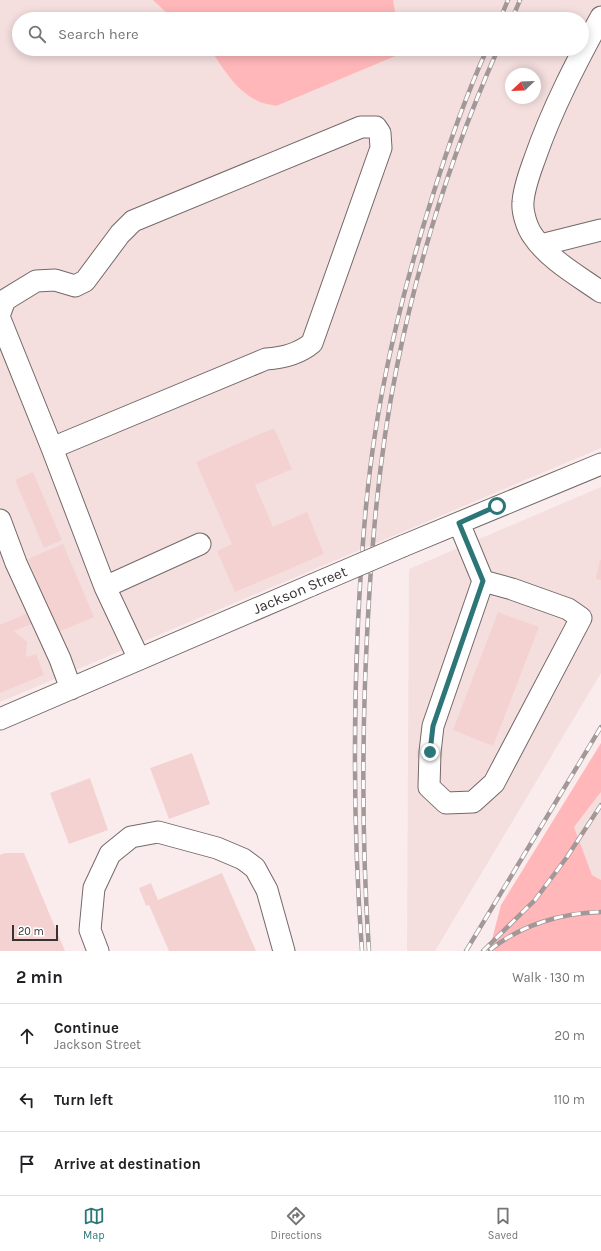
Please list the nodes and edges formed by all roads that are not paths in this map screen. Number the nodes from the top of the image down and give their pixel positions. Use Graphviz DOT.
graph roads {
  1 [pos="601,17"];
  2 [pos="589,40"];
  3 [pos="581,56"];
  4 [pos="601,230"];
  5 [pos="541,245"];
  6 [pos="601,292"];
  7 [pos="0,313"];
  8 [pos="0,319"];
  9 [pos="52,448"];
  10 [pos="601,464"];
  11 [pos="0,520"];
  12 [pos="459,523"];
  13 [pos="200,544"];
  14 [pos="483,581"];
  15 [pos="106,587"];
  16 [pos="139,659"];
  17 [pos="71,688"];
  18 [pos="0,719"];
  19 [pos="98,951"];
  20 [pos="284,951"];
  1 -- 2 [label="street"];
  3 -- 5 [label="street"];
  4 -- 5 [label="street"];
  5 -- 6 [label="street"];
  7 -- 9 [label="street"];
  8 -- 9 [label="street"];
  9 -- 15 [label="street"];
  10 -- 12 [label="street, Jackson Street"];
  11 -- 17 [label="street"];
  12 -- 14 [label="street"];
  12 -- 16 [label="street, Jackson Street, bridge"];
  13 -- 15 [label="street"];
  14 -- 14 [label="street"];
  15 -- 16 [label="street"];
  16 -- 17 [label="street, Jackson Street"];
  17 -- 18 [label="street, Jackson Street"];
  19 -- 20 [label="street"];
}
